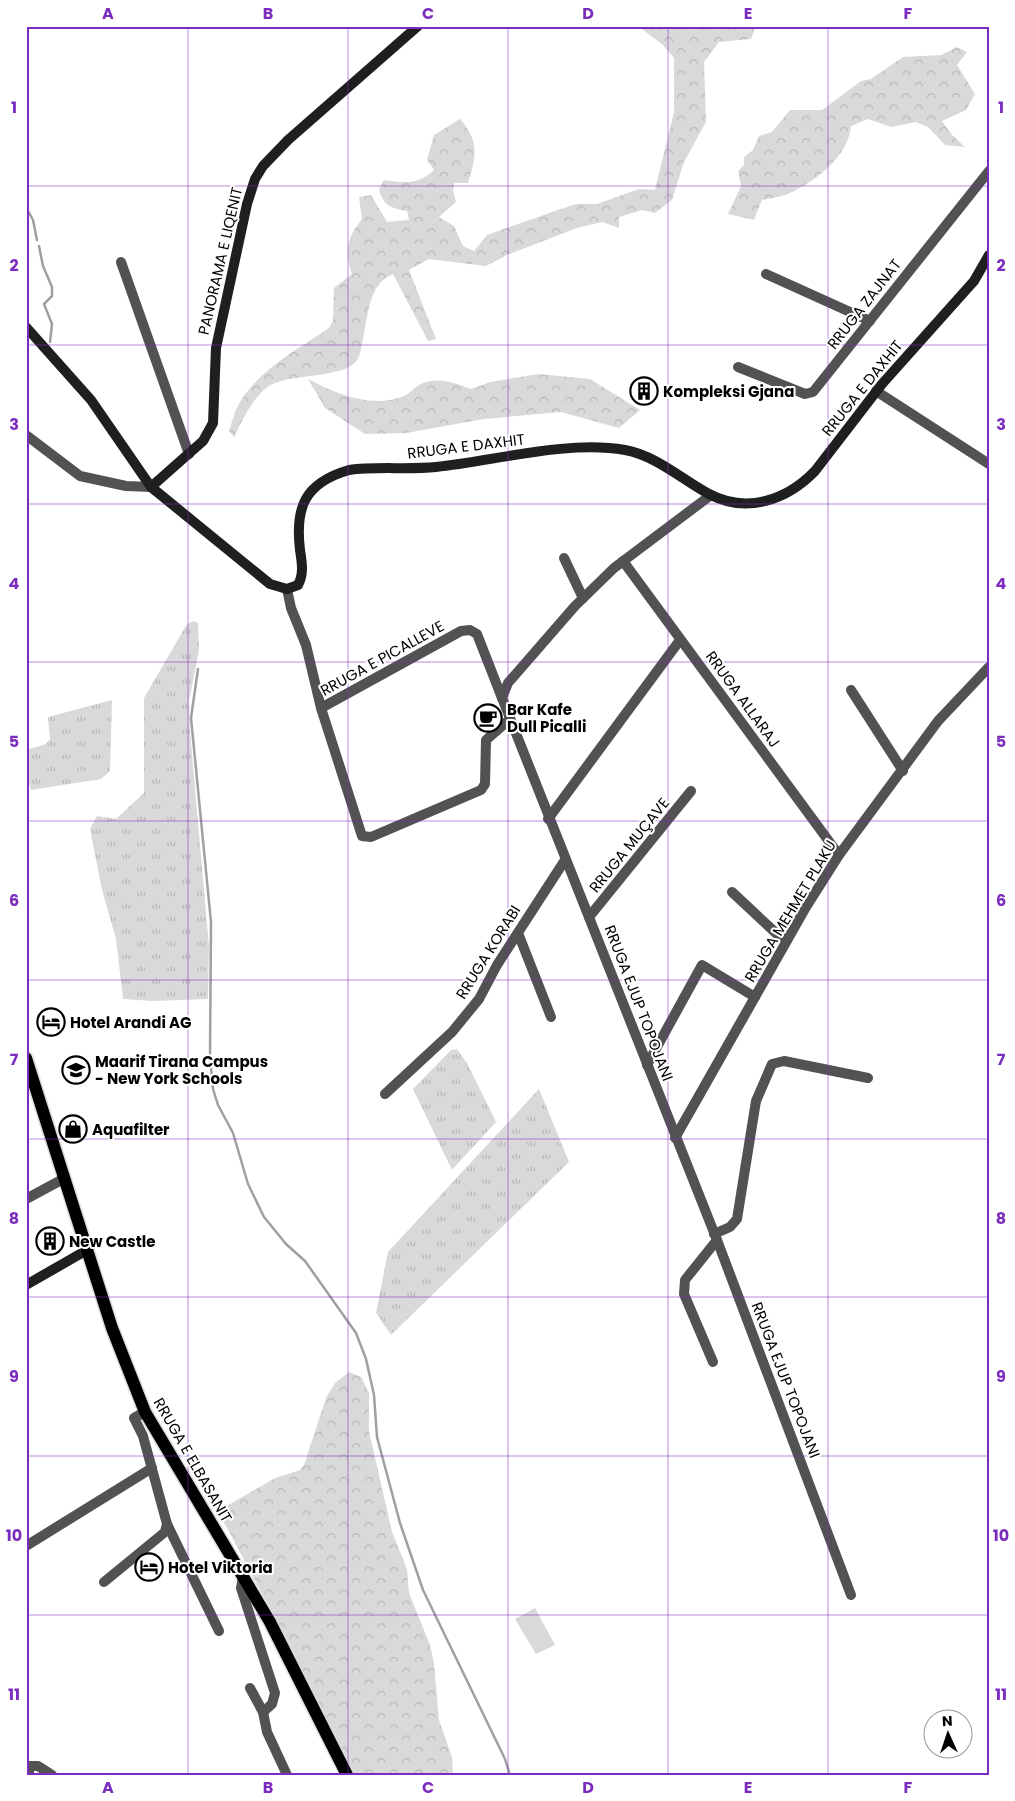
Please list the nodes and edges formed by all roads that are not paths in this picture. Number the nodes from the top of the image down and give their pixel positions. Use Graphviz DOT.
graph roads {
  1 [pos="418,26"];
  2 [pos="989,171"];
  3 [pos="989,255"];
  4 [pos="121,262"];
  5 [pos="766,274"];
  6 [pos="870,321"];
  7 [pos="26,326"];
  8 [pos="738,367"];
  9 [pos="876,391"];
  10 [pos="26,435"];
  11 [pos="189,454"];
  12 [pos="989,464"];
  13 [pos="151,487"];
  14 [pos="711,495"];
  15 [pos="564,558"];
  16 [pos="623,561"];
  17 [pos="287,589"];
  18 [pos="583,598"];
  19 [pos="680,640"];
  20 [pos="989,667"];
  21 [pos="851,690"];
  22 [pos="502,698"];
  23 [pos="321,708"];
  24 [pos="509,720"];
  25 [pos="903,771"];
  26 [pos="691,791"];
  27 [pos="548,819"];
  28 [pos="839,855"];
  29 [pos="565,860"];
  30 [pos="732,892"];
  31 [pos="588,917"];
  32 [pos="518,933"];
  33 [pos="787,940"];
  34 [pos="755,997"];
  35 [pos="551,1017"];
  36 [pos="27,1062"];
  37 [pos="647,1065"];
  38 [pos="868,1078"];
  39 [pos="385,1094"];
  40 [pos="675,1138"];
  41 [pos="65,1178"];
  42 [pos="26,1199"];
  43 [pos="715,1237"];
  44 [pos="87,1250"];
  45 [pos="26,1285"];
  46 [pos="713,1362"];
  47 [pos="145,1412"];
  48 [pos="152,1468"];
  49 [pos="167,1524"];
  50 [pos="26,1546"];
  51 [pos="243,1577"];
  52 [pos="104,1582"];
  53 [pos="851,1595"];
  54 [pos="219,1630"];
  55 [pos="250,1688"];
  56 [pos="263,1712"];
  57 [pos="29,1775"];
  58 [pos="52,1775"];
  59 [pos="287,1775"];
  60 [pos="347,1775"];
  1 -- 11 [label="street, PANORAMA E LIQENIT"];
  2 -- 6 [label="street, RRUGA ZAJNAT"];
  3 -- 9 [label="street, RRUGA E DAXHIT"];
  4 -- 11 [label="street"];
  5 -- 6 [label="street"];
  6 -- 8 [label="street, RRUGA ZAJNAT"];
  7 -- 13 [label="street"];
  9 -- 12 [label="street"];
  9 -- 14 [label="street, RRUGA E DAXHIT"];
  10 -- 13 [label="street"];
  11 -- 13 [label="street, PANORAMA E LIQENIT"];
  13 -- 17 [label="street"];
  14 -- 16 [label="street"];
  14 -- 17 [label="street, RRUGA E DAXHIT"];
  15 -- 18 [label="street"];
  16 -- 18 [label="street"];
  16 -- 19 [label="street, RRUGA ALLARAJ"];
  17 -- 23 [label="street, RRUGA E PICALLEVE"];
  18 -- 22 [label="street"];
  19 -- 27 [label="street"];
  19 -- 28 [label="street, RRUGA ALLARAJ"];
  20 -- 25 [label="street, RRUGA MEHMET PLAKU"];
  21 -- 25 [label="street"];
  22 -- 23 [label="street, RRUGA E PICALLEVE"];
  22 -- 24 [label="street, RRUGA EJUP TOPOJANI"];
  23 -- 24 [label="street, RRUGA E PICALLEVE"];
  24 -- 27 [label="street, RRUGA EJUP TOPOJANI"];
  25 -- 28 [label="street, RRUGA MEHMET PLAKU"];
  26 -- 31 [label="street, RRUGA MUÇAVE"];
  27 -- 29 [label="street, RRUGA EJUP TOPOJANI"];
  28 -- 33 [label="street, RRUGA MEHMET PLAKU"];
  29 -- 31 [label="street, RRUGA EJUP TOPOJANI"];
  29 -- 32 [label="street, RRUGA KORABI"];
  30 -- 33 [label="street"];
  31 -- 37 [label="street, RRUGA EJUP TOPOJANI"];
  32 -- 35 [label="street"];
  32 -- 39 [label="street, RRUGA KORABI"];
  33 -- 34 [label="street, RRUGA MEHMET PLAKU"];
  34 -- 37 [label="street"];
  34 -- 40 [label="street, RRUGA MEHMET PLAKU"];
  36 -- 41 [label="main road, RRUGA E ELBASANIT"];
  37 -- 40 [label="street, RRUGA EJUP TOPOJANI"];
  38 -- 43 [label="street"];
  40 -- 43 [label="street, RRUGA EJUP TOPOJANI"];
  41 -- 42 [label="street"];
  41 -- 44 [label="main road, RRUGA E ELBASANIT"];
  43 -- 46 [label="street"];
  43 -- 53 [label="street, RRUGA EJUP TOPOJANI"];
  44 -- 45 [label="street"];
  44 -- 47 [label="main road, RRUGA E ELBASANIT"];
  47 -- 48 [label="street"];
  47 -- 51 [label="main road, RRUGA E ELBASANIT"];
  48 -- 49 [label="street"];
  48 -- 50 [label="street"];
  49 -- 52 [label="street"];
  49 -- 54 [label="street"];
  51 -- 56 [label="street"];
  51 -- 60 [label="main road, RRUGA E ELBASANIT"];
  55 -- 56 [label="street"];
  56 -- 59 [label="street"];
  57 -- 58 [label="street"];
}
